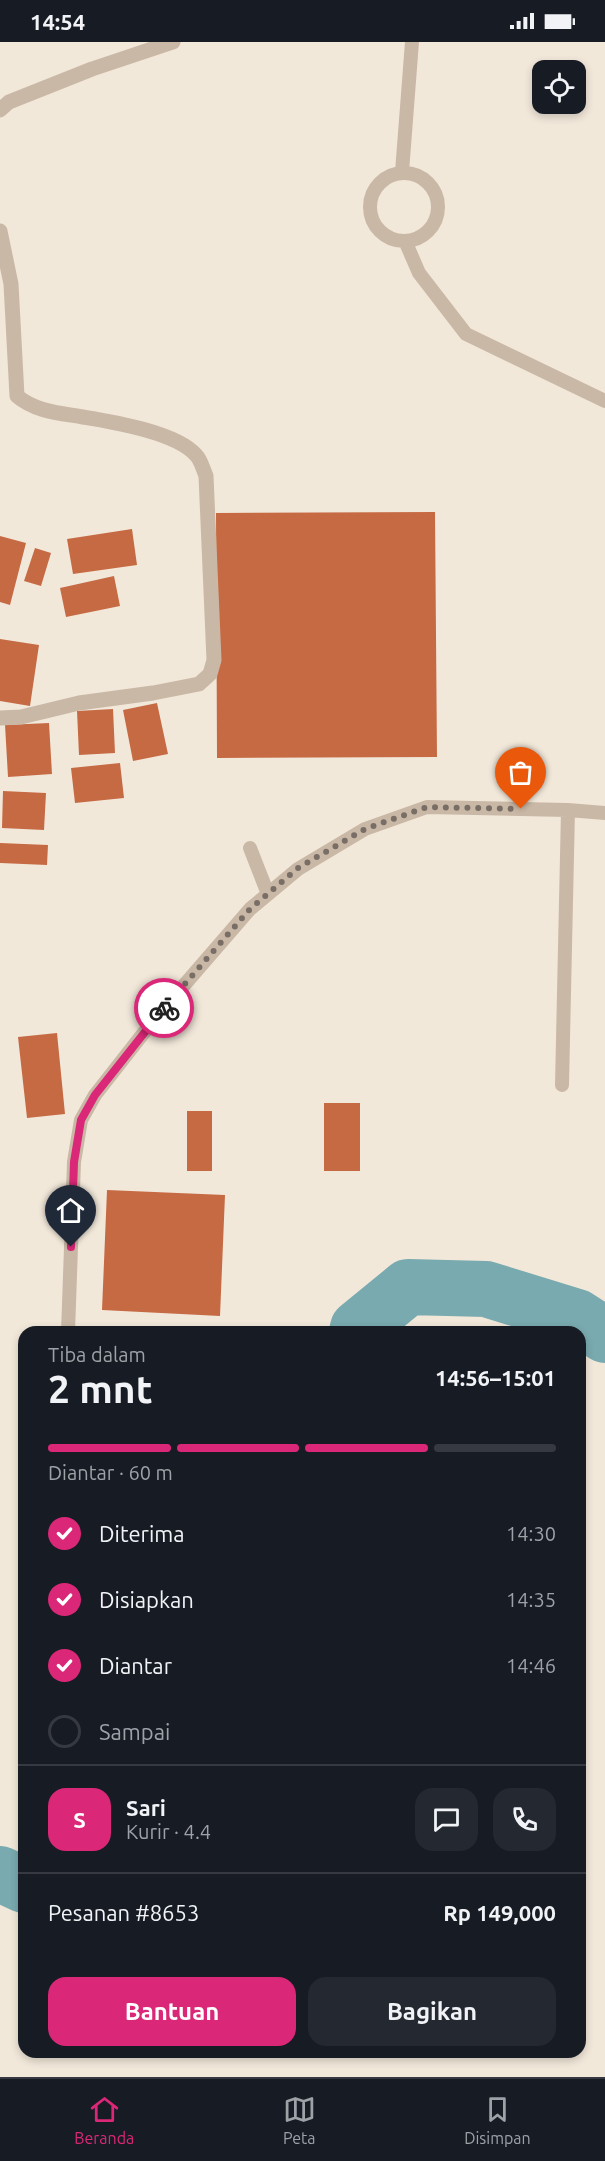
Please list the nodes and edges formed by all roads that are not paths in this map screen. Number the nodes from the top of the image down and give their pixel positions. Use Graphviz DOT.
graph roads {
  1 [pos="173,42"];
  2 [pos="412,42"];
  3 [pos="0,110"];
  4 [pos="402,172"];
  5 [pos="0,231"];
  6 [pos="406,243"];
  7 [pos="605,401"];
  8 [pos="0,718"];
  9 [pos="568,810"];
  10 [pos="605,813"];
  11 [pos="250,848"];
  12 [pos="268,894"];
  13 [pos="562,1085"];
  14 [pos="68,1326"];
  1 -- 3 [label="street"];
  2 -- 4 [label="lane"];
  4 -- 6 [label="lane"];
  4 -- 6 [label="lane"];
  5 -- 8 [label="street"];
  6 -- 7 [label="lane"];
  9 -- 10 [label="lane"];
  9 -- 12 [label="lane"];
  9 -- 13 [label="lane"];
  11 -- 12 [label="lane"];
  12 -- 14 [label="lane"];
}
